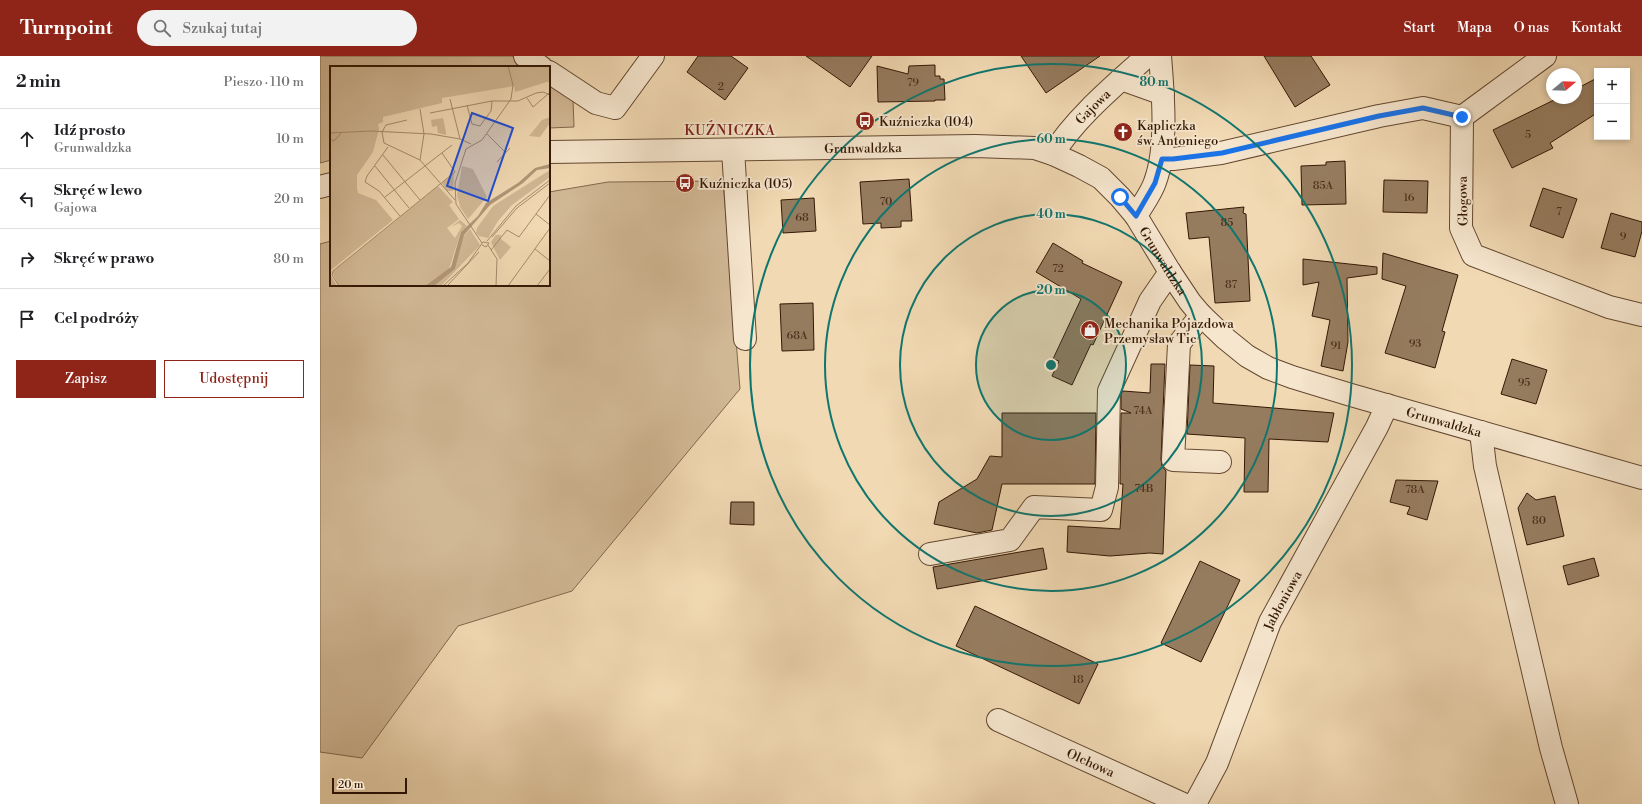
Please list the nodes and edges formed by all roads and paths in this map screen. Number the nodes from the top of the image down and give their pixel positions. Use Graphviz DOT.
graph roads {
  1 [pos="525,56"];
  2 [pos="653,56"];
  3 [pos="1147,56"];
  4 [pos="1160,56"];
  5 [pos="1545,56"];
  6 [pos="540,66"];
  7 [pos="550,73"];
  8 [pos="1121,80"];
  9 [pos="1163,94"];
  10 [pos="1462,117"];
  11 [pos="733,150"];
  12 [pos="550,152"];
  13 [pos="1052,154"];
  14 [pos="1162,159"];
  15 [pos="330,184"];
  16 [pos="320,187"];
  17 [pos="1136,216"];
  18 [pos="1170,272"];
  19 [pos="1202,315"];
  20 [pos="1642,315"];
  21 [pos="745,339"];
  22 [pos="1387,405"];
  23 [pos="1481,432"];
  24 [pos="1220,462"];
  25 [pos="1642,478"];
  26 [pos="930,554"];
  27 [pos="998,720"];
  28 [pos="1183,804"];
  29 [pos="1195,804"];
  30 [pos="1567,804"];
  1 -- 6 [label="street"];
  2 -- 7 [label="street"];
  3 -- 8 [label="street, Gajowa"];
  4 -- 9 [label="street"];
  5 -- 10 [label="street"];
  8 -- 9 [label="street, Gajowa"];
  8 -- 13 [label="street, Gajowa"];
  9 -- 14 [label="street"];
  10 -- 14 [label="street"];
  10 -- 20 [label="street, Głogowa"];
  11 -- 12 [label="street, Grunwaldzka"];
  11 -- 13 [label="street, Grunwaldzka"];
  11 -- 21 [label="street"];
  13 -- 17 [label="street, Grunwaldzka"];
  14 -- 17 [label="street"];
  15 -- 16 [label="street"];
  17 -- 18 [label="street, Grunwaldzka"];
  18 -- 19 [label="street, Grunwaldzka"];
  18 -- 26 [label="street"];
  19 -- 22 [label="street, Grunwaldzka"];
  19 -- 24 [label="street"];
  22 -- 23 [label="street, Grunwaldzka"];
  22 -- 29 [label="street, Jabłoniowa"];
  23 -- 25 [label="street, Grunwaldzka"];
  23 -- 30 [label="street"];
  27 -- 28 [label="street, Olchowa"];
}
